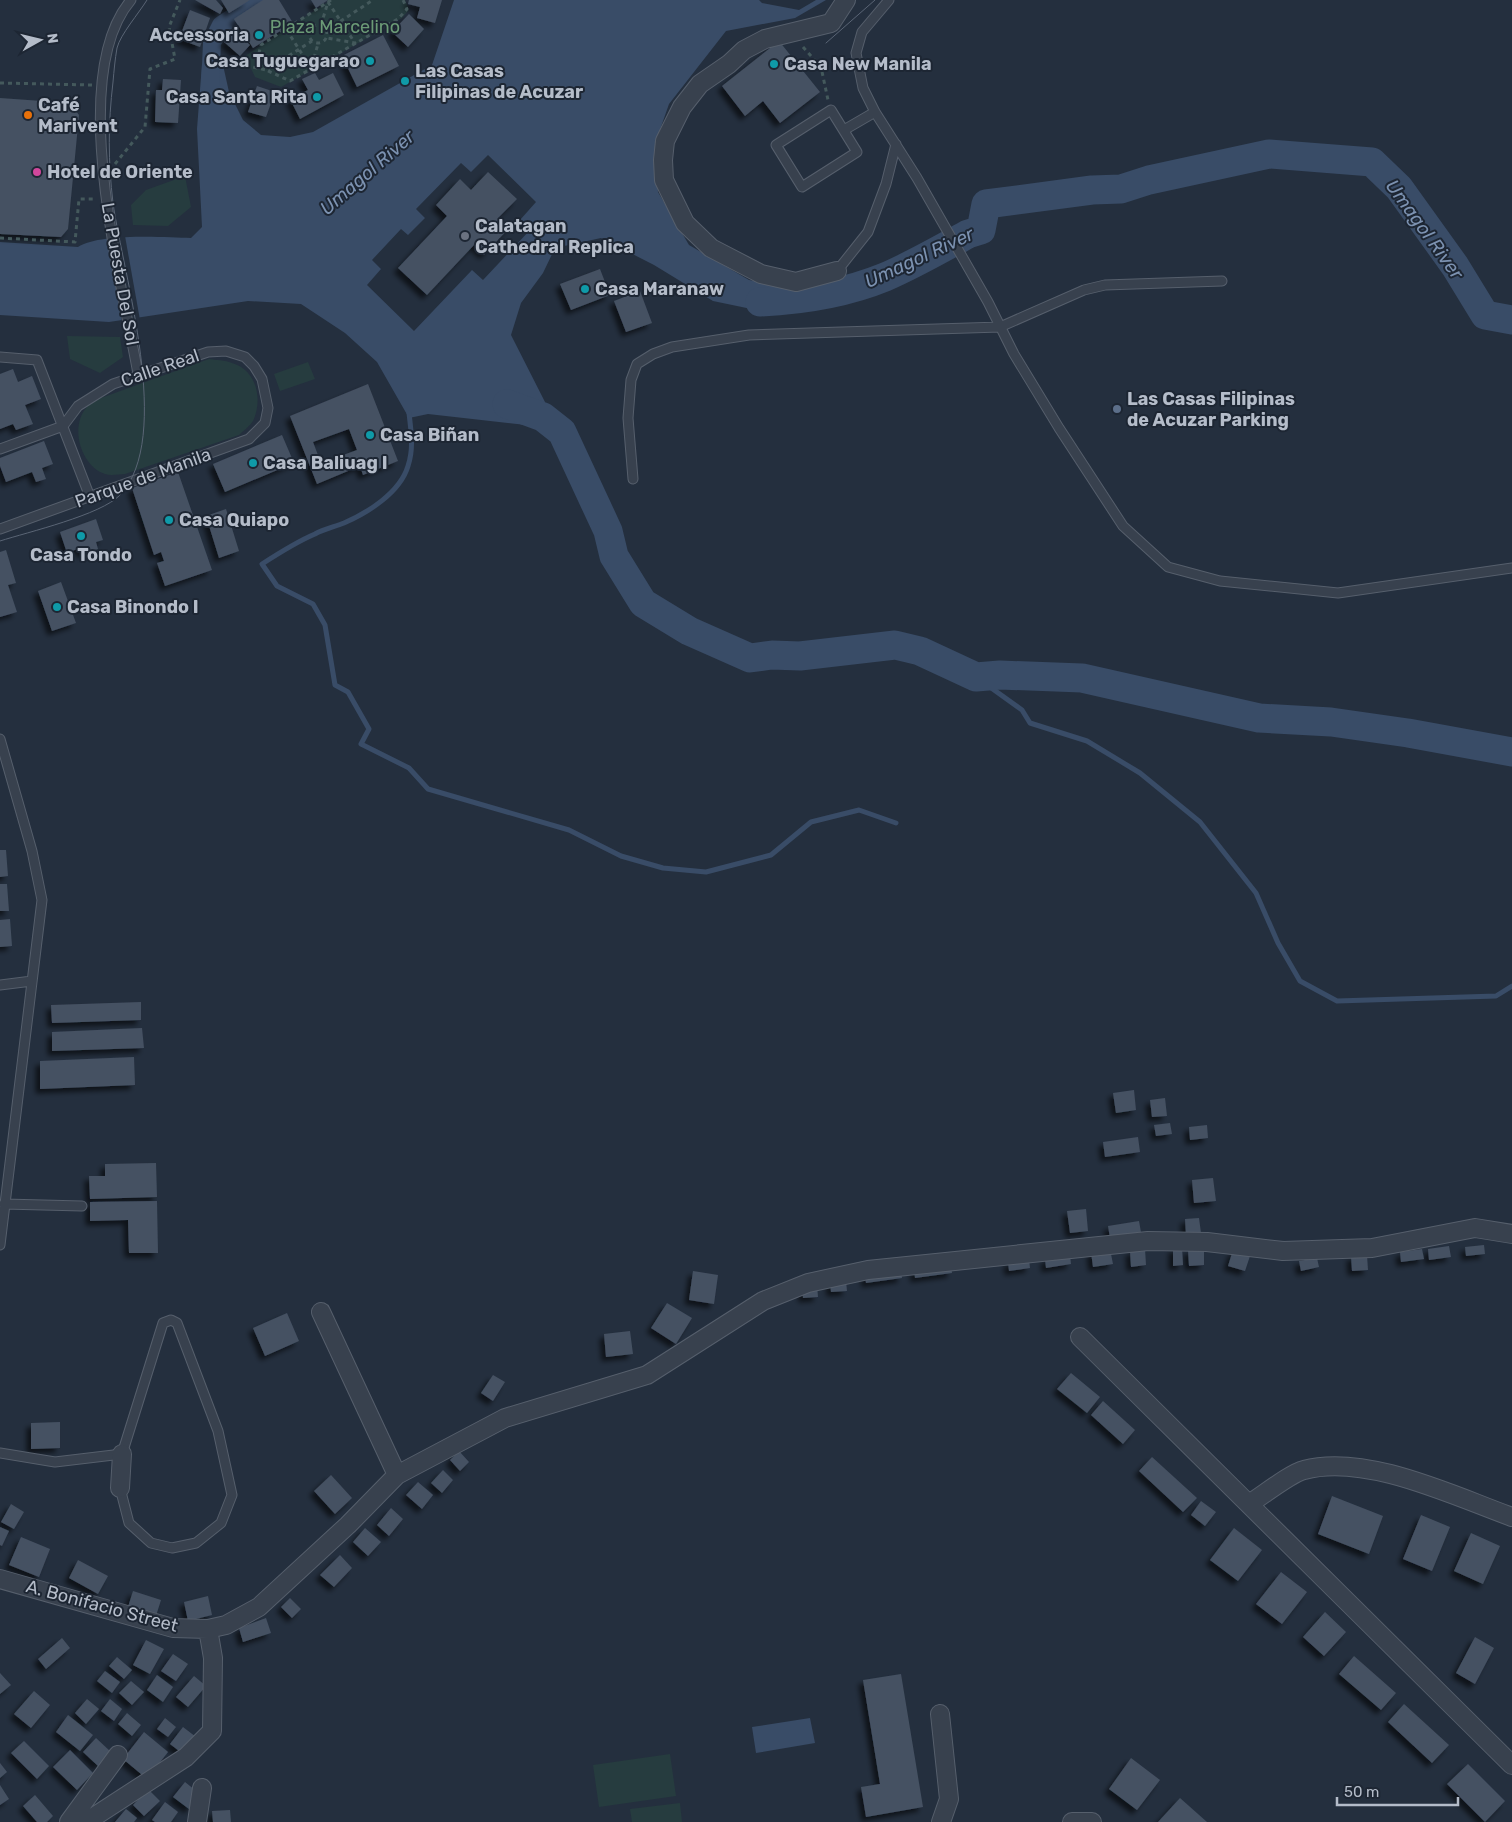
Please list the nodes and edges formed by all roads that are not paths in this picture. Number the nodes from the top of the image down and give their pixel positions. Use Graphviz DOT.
graph roads {
  1 [pos="131,0"];
  2 [pos="846,0"];
  3 [pos="889,0"];
  4 [pos="875,112"];
  5 [pos="844,130"];
  6 [pos="896,144"];
  7 [pos="837,272"];
  8 [pos="1222,281"];
  9 [pos="1000,327"];
  10 [pos="0,357"];
  11 [pos="138,374"];
  12 [pos="268,408"];
  13 [pos="63,426"];
  14 [pos="0,449"];
  15 [pos="633,479"];
  16 [pos="90,497"];
  17 [pos="0,529"];
  18 [pos="1512,568"];
  19 [pos="0,739"];
  20 [pos="32,981"];
  21 [pos="0,985"];
  22 [pos="4,1204"];
  23 [pos="82,1206"];
  24 [pos="1512,1234"];
  25 [pos="0,1244"];
  26 [pos="320,1312"];
  27 [pos="1080,1337"];
  28 [pos="0,1453"];
  29 [pos="122,1454"];
  30 [pos="396,1475"];
  31 [pos="120,1488"];
  32 [pos="1249,1504"];
  33 [pos="1512,1517"];
  34 [pos="0,1579"];
  35 [pos="208,1630"];
  36 [pos="940,1714"];
  37 [pos="1505,1754"];
  38 [pos="118,1755"];
  39 [pos="1512,1766"];
  40 [pos="202,1788"];
  41 [pos="69,1822"];
  42 [pos="86,1822"];
  43 [pos="197,1822"];
  44 [pos="941,1822"];
  45 [pos="1072,1822"];
  46 [pos="1092,1822"];
  1 -- 11 [label="lane, La Puesta Del Sol"];
  2 -- 7 [label="street"];
  3 -- 4 [label="lane"];
  4 -- 5 [label="lane"];
  4 -- 6 [label="lane"];
  5 -- 5 [label="lane"];
  6 -- 7 [label="lane"];
  6 -- 9 [label="lane"];
  8 -- 9 [label="lane"];
  9 -- 15 [label="lane"];
  9 -- 18 [label="lane"];
  10 -- 13 [label="lane"];
  11 -- 12 [label="lane, Calle Real"];
  11 -- 13 [label="lane, Calle Real"];
  12 -- 16 [label="lane, Parque de Manila"];
  13 -- 14 [label="lane"];
  13 -- 16 [label="lane"];
  16 -- 17 [label="lane, Parque de Manila"];
  19 -- 20 [label="lane"];
  20 -- 21 [label="lane"];
  20 -- 22 [label="lane"];
  22 -- 23 [label="lane"];
  22 -- 25 [label="lane"];
  24 -- 30 [label="street, A. Bonifacio Street"];
  26 -- 30 [label="street"];
  27 -- 32 [label="street"];
  28 -- 29 [label="lane"];
  29 -- 31 [label="street"];
  29 -- 31 [label="lane"];
  30 -- 35 [label="street, A. Bonifacio Street"];
  32 -- 33 [label="street"];
  32 -- 37 [label="street"];
  34 -- 35 [label="street, A. Bonifacio Street"];
  35 -- 42 [label="street"];
  36 -- 44 [label="street"];
  37 -- 39 [label="street"];
  38 -- 41 [label="street"];
  40 -- 43 [label="street"];
  45 -- 46 [label="street"];
}
